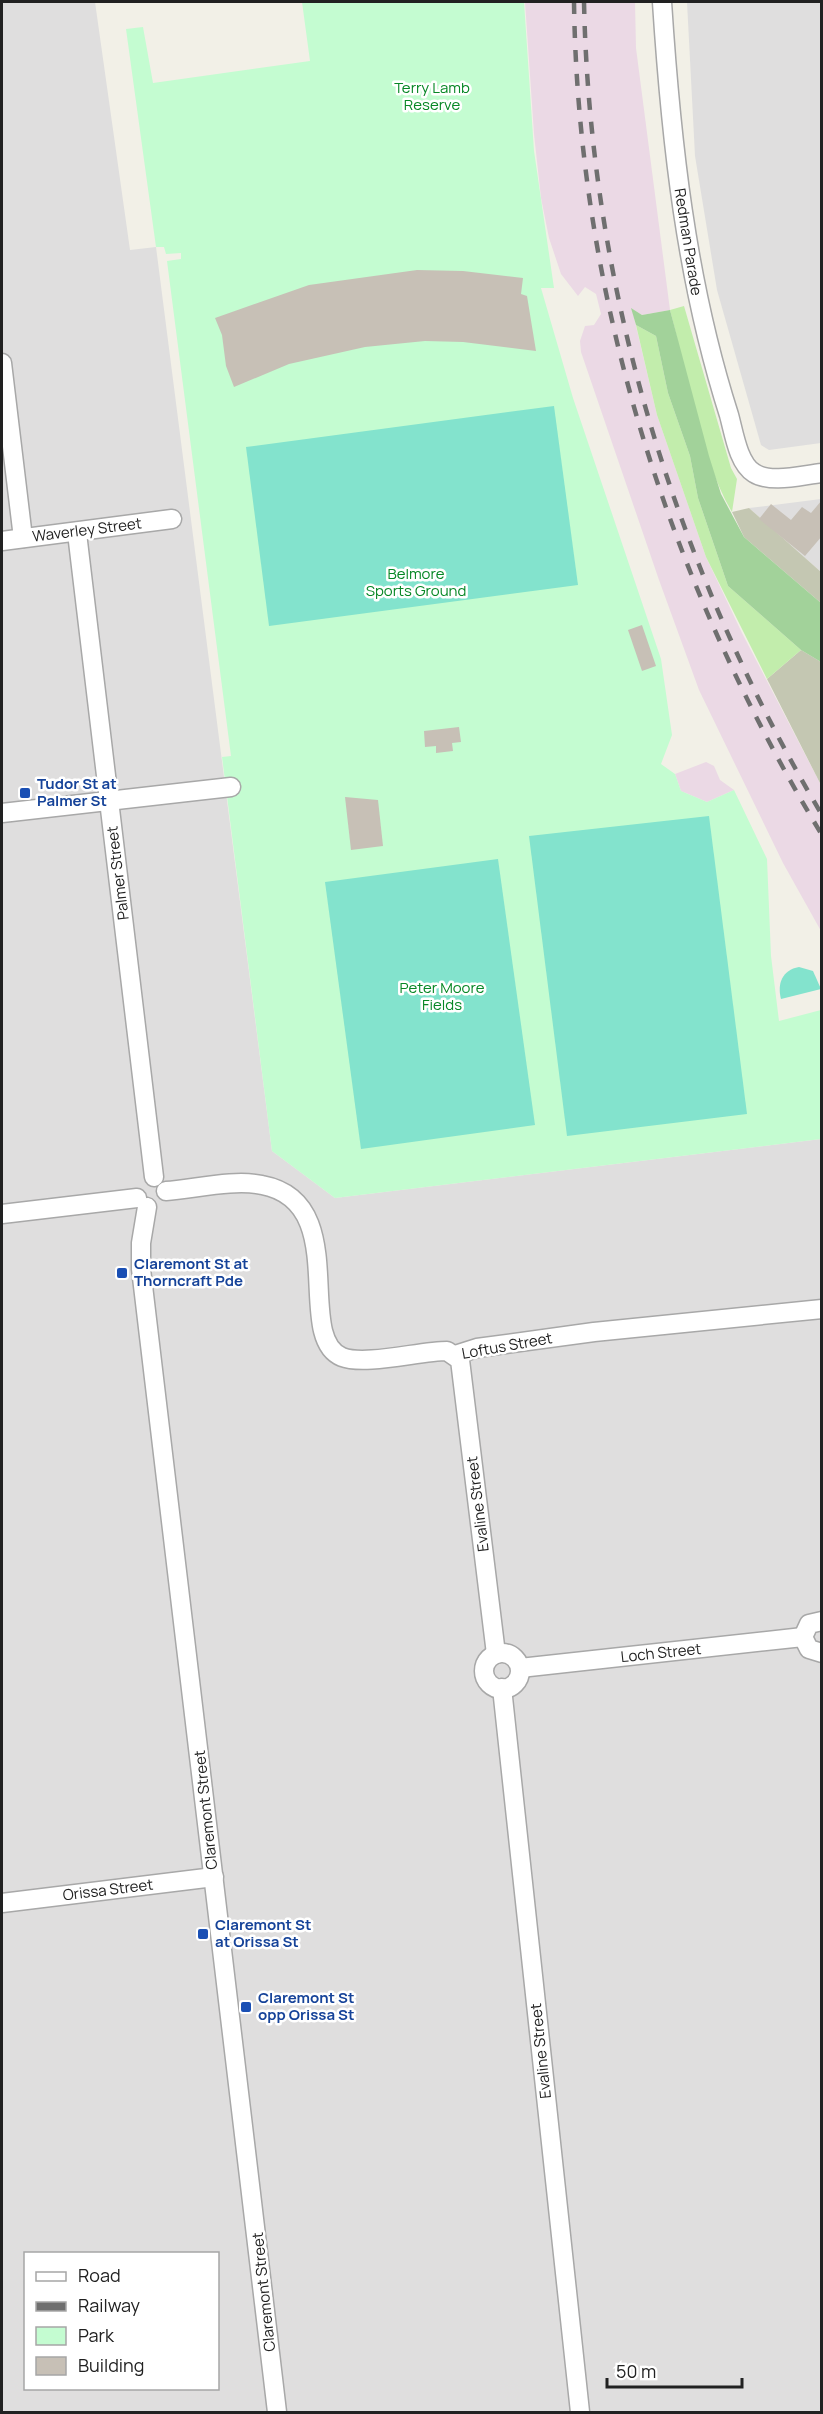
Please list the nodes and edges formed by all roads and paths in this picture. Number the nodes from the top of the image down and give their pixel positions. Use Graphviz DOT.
graph roads {
  1 [pos="662,2"];
  2 [pos="2,363"];
  3 [pos="822,473"];
  4 [pos="172,519"];
  5 [pos="77,533"];
  6 [pos="23,538"];
  7 [pos="2,541"];
  8 [pos="231,787"];
  9 [pos="110,800"];
  10 [pos="2,813"];
  11 [pos="154,1177"];
  12 [pos="166,1191"];
  13 [pos="142,1203"];
  14 [pos="2,1214"];
  15 [pos="822,1310"];
  16 [pos="455,1355"];
  17 [pos="822,1622"];
  18 [pos="803,1638"];
  19 [pos="822,1653"];
  20 [pos="496,1654"];
  21 [pos="520,1668"];
  22 [pos="502,1688"];
  23 [pos="214,1877"];
  24 [pos="2,1903"];
  25 [pos="277,2412"];
  26 [pos="580,2412"];
  1 -- 3 [label="street, Redman Parade"];
  2 -- 6 [label="street"];
  4 -- 5 [label="street, Waverley Street"];
  5 -- 6 [label="street, Waverley Street"];
  5 -- 9 [label="street, Palmer Street"];
  6 -- 7 [label="street, Waverley Street"];
  8 -- 9 [label="street"];
  9 -- 10 [label="street"];
  9 -- 11 [label="street, Palmer Street"];
  11 -- 12 [label="street"];
  11 -- 13 [label="street"];
  12 -- 13 [label="street"];
  12 -- 16 [label="street, Loftus Street"];
  13 -- 14 [label="street"];
  13 -- 23 [label="street, Claremont Street"];
  15 -- 16 [label="street, Loftus Street"];
  16 -- 20 [label="street, Evaline Street"];
  17 -- 18 [label="street"];
  18 -- 19 [label="street"];
  18 -- 21 [label="street, Loch Street"];
  20 -- 21 [label="street"];
  20 -- 22 [label="street"];
  21 -- 22 [label="street"];
  22 -- 26 [label="street, Evaline Street"];
  23 -- 24 [label="street, Orissa Street"];
  23 -- 25 [label="street, Claremont Street"];
}
